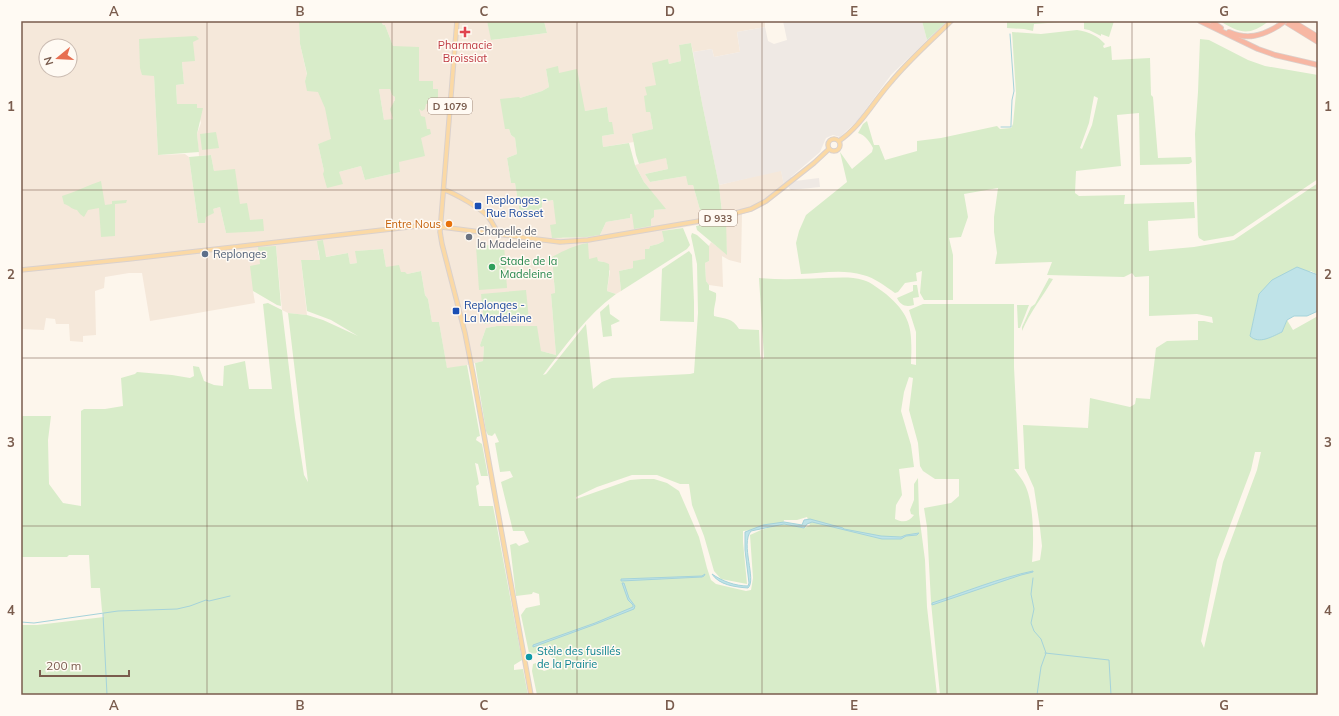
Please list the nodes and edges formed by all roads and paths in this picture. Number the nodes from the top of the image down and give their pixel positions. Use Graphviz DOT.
graph roads {
  1 [pos="457,21"];
  2 [pos="951,21"];
  3 [pos="1200,21"];
  4 [pos="1211,21"];
  5 [pos="1284,21"];
  6 [pos="1292,21"];
  7 [pos="1318,37"];
  8 [pos="1318,42"];
  9 [pos="1318,65"];
  10 [pos="839,141"];
  11 [pos="829,149"];
  12 [pos="444,190"];
  13 [pos="440,226"];
  14 [pos="450,228"];
  15 [pos="499,234"];
  16 [pos="440,236"];
  17 [pos="21,270"];
  18 [pos="531,695"];
  1 -- 12 [label="main road, D 1079"];
  2 -- 10 [label="main road"];
  3 -- 9 [label="highway"];
  4 -- 5 [label="highway, bridge"];
  5 -- 8 [label="highway"];
  6 -- 7 [label="highway"];
  10 -- 11 [label="main road"];
  10 -- 11 [label="main road"];
  11 -- 15 [label="main road, D 933"];
  12 -- 13 [label="main road, D 1079"];
  12 -- 15 [label="main road"];
  13 -- 14 [label="main road, D 933"];
  13 -- 16 [label="main road, D 1079"];
  13 -- 17 [label="main road, D 933"];
  14 -- 15 [label="main road, D 933"];
  14 -- 16 [label="main road"];
  16 -- 18 [label="main road, D 1079"];
}
